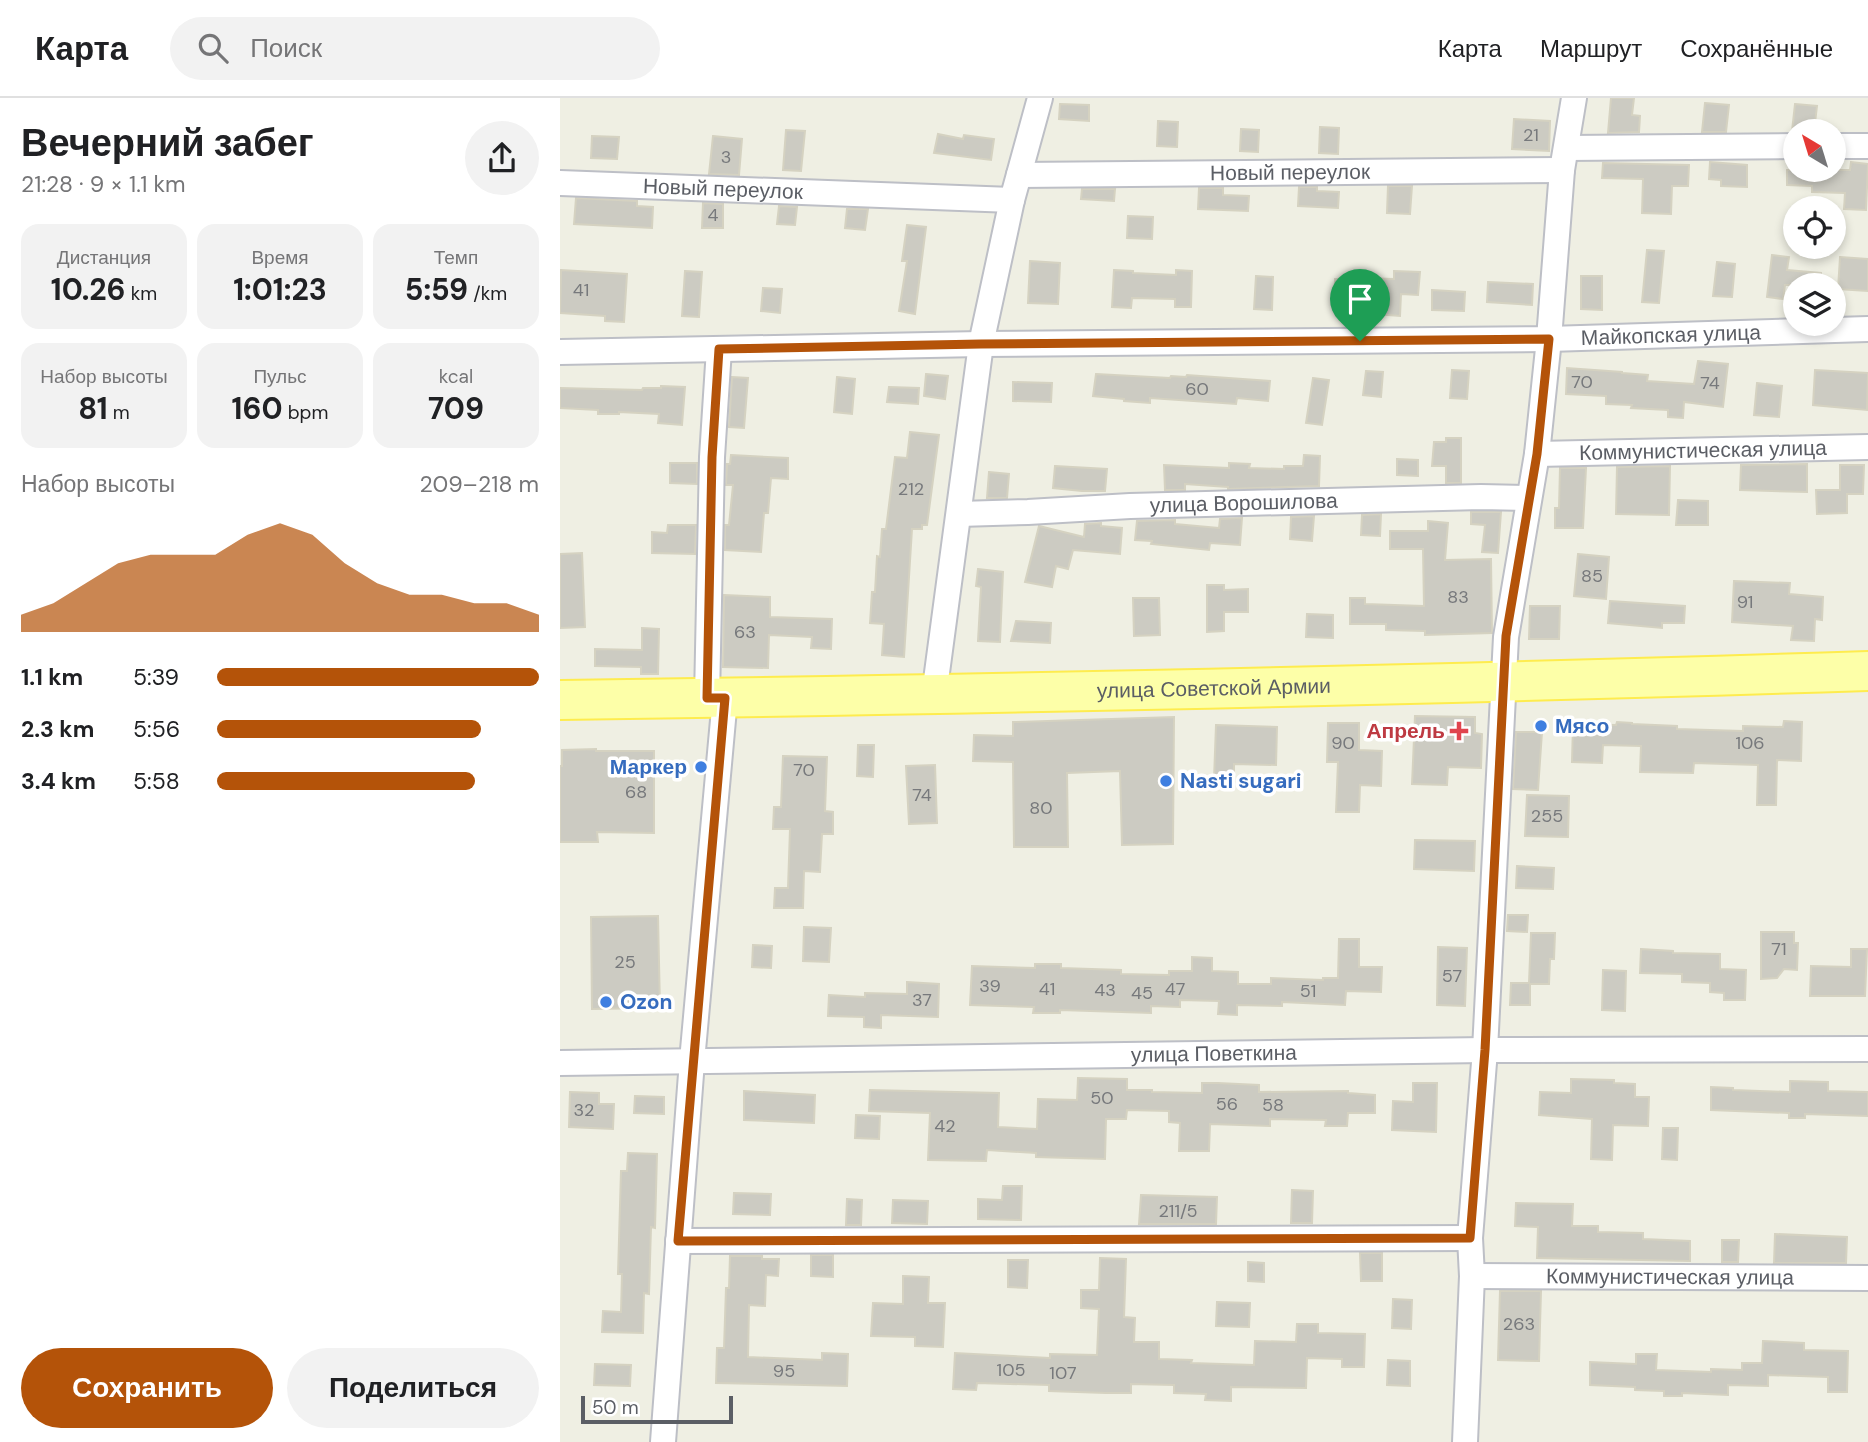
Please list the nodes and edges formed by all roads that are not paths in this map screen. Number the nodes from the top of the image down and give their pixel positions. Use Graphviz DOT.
graph roads {
  1 [pos="1040,98"];
  2 [pos="1574,98"];
  3 [pos="1846,146"];
  4 [pos="1868,146"];
  5 [pos="1783,147"];
  6 [pos="1564,159"];
  7 [pos="1019,175"];
  8 [pos="560,183"];
  9 [pos="1012,200"];
  10 [pos="1868,329"];
  11 [pos="1549,339"];
  12 [pos="981,344"];
  13 [pos="719,349"];
  14 [pos="560,352"];
  15 [pos="1868,447"];
  16 [pos="1537,454"];
  17 [pos="1529,498"];
  18 [pos="958,513"];
  19 [pos="1868,671"];
  20 [pos="1504,683"];
  21 [pos="934,695"];
  22 [pos="716,698"];
  23 [pos="560,700"];
  24 [pos="1868,1049"];
  25 [pos="1485,1050"];
  26 [pos="692,1061"];
  27 [pos="560,1063"];
  28 [pos="1470,1238"];
  29 [pos="678,1241"];
  30 [pos="1472,1276"];
  31 [pos="1868,1278"];
  32 [pos="663,1442"];
  33 [pos="1465,1442"];
  1 -- 7 [label="street"];
  2 -- 6 [label="street"];
  3 -- 4 [label="street"];
  5 -- 6 [label="street, Новый переулок"];
  6 -- 7 [label="street, Новый переулок"];
  6 -- 11 [label="street"];
  7 -- 9 [label="street"];
  8 -- 9 [label="street, Новый переулок"];
  9 -- 12 [label="street"];
  10 -- 11 [label="street, Майкопская улица"];
  11 -- 12 [label="street, Майкопская улица"];
  11 -- 16 [label="street"];
  12 -- 13 [label="street, Майкопская улица"];
  12 -- 18 [label="street"];
  13 -- 14 [label="street, Майкопская улица"];
  13 -- 22 [label="street"];
  15 -- 16 [label="street, Коммунистическая улица"];
  16 -- 17 [label="street"];
  17 -- 18 [label="street, улица Ворошилова"];
  17 -- 20 [label="street"];
  18 -- 21 [label="street"];
  19 -- 20 [label="main road, улица Советской Армии"];
  20 -- 21 [label="main road, улица Советской Армии"];
  20 -- 25 [label="street"];
  21 -- 22 [label="main road, улица Советской Армии"];
  22 -- 23 [label="main road, улица Советской Армии"];
  22 -- 26 [label="street"];
  24 -- 25 [label="street, улица Поветкина"];
  25 -- 26 [label="street, улица Поветкина"];
  25 -- 28 [label="street"];
  26 -- 27 [label="street, улица Поветкина"];
  26 -- 29 [label="street"];
  28 -- 29 [label="street"];
  28 -- 30 [label="street"];
  29 -- 32 [label="street"];
  30 -- 31 [label="street, Коммунистическая улица"];
  30 -- 33 [label="street"];
}
